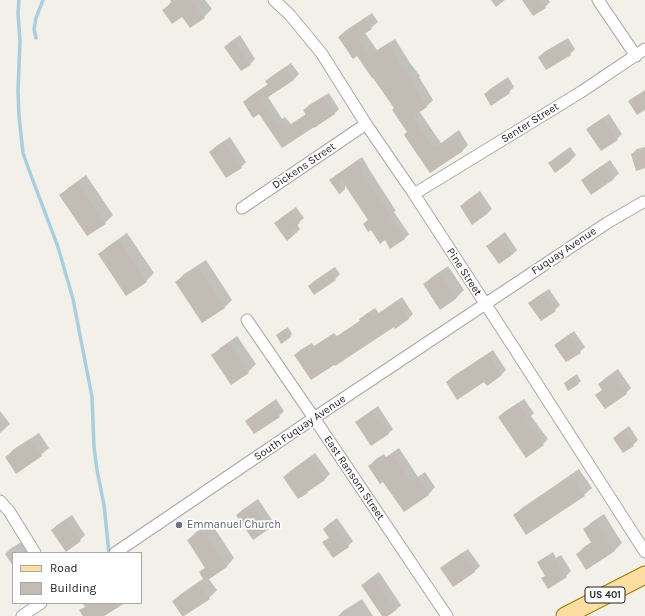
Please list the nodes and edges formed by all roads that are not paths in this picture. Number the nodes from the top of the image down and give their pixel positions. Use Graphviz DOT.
graph roads {
  1 [pos="274,0"];
  2 [pos="598,0"];
  3 [pos="640,53"];
  4 [pos="366,124"];
  5 [pos="414,194"];
  6 [pos="645,202"];
  7 [pos="242,208"];
  8 [pos="485,304"];
  9 [pos="247,320"];
  10 [pos="314,418"];
  11 [pos="0,501"];
  12 [pos="34,552"];
  13 [pos="116,552"];
  14 [pos="645,552"];
  15 [pos="645,575"];
  16 [pos="40,604"];
  17 [pos="22,616"];
  18 [pos="447,616"];
  19 [pos="565,616"];
  1 -- 4 [label="street, Pine Street"];
  2 -- 3 [label="street"];
  3 -- 5 [label="street, Senter Street"];
  4 -- 5 [label="street, Pine Street"];
  4 -- 7 [label="street, Dickens Street"];
  5 -- 8 [label="street, Pine Street"];
  6 -- 8 [label="street, Fuquay Avenue"];
  8 -- 10 [label="street, South Fuquay Avenue"];
  8 -- 14 [label="street, Pine Street"];
  9 -- 10 [label="street, East Ransom Street"];
  10 -- 13 [label="street, South Fuquay Avenue"];
  10 -- 18 [label="street, East Ransom Street"];
  11 -- 12 [label="street"];
  15 -- 19 [label="main road, US 401"];
  16 -- 17 [label="street"];
}
